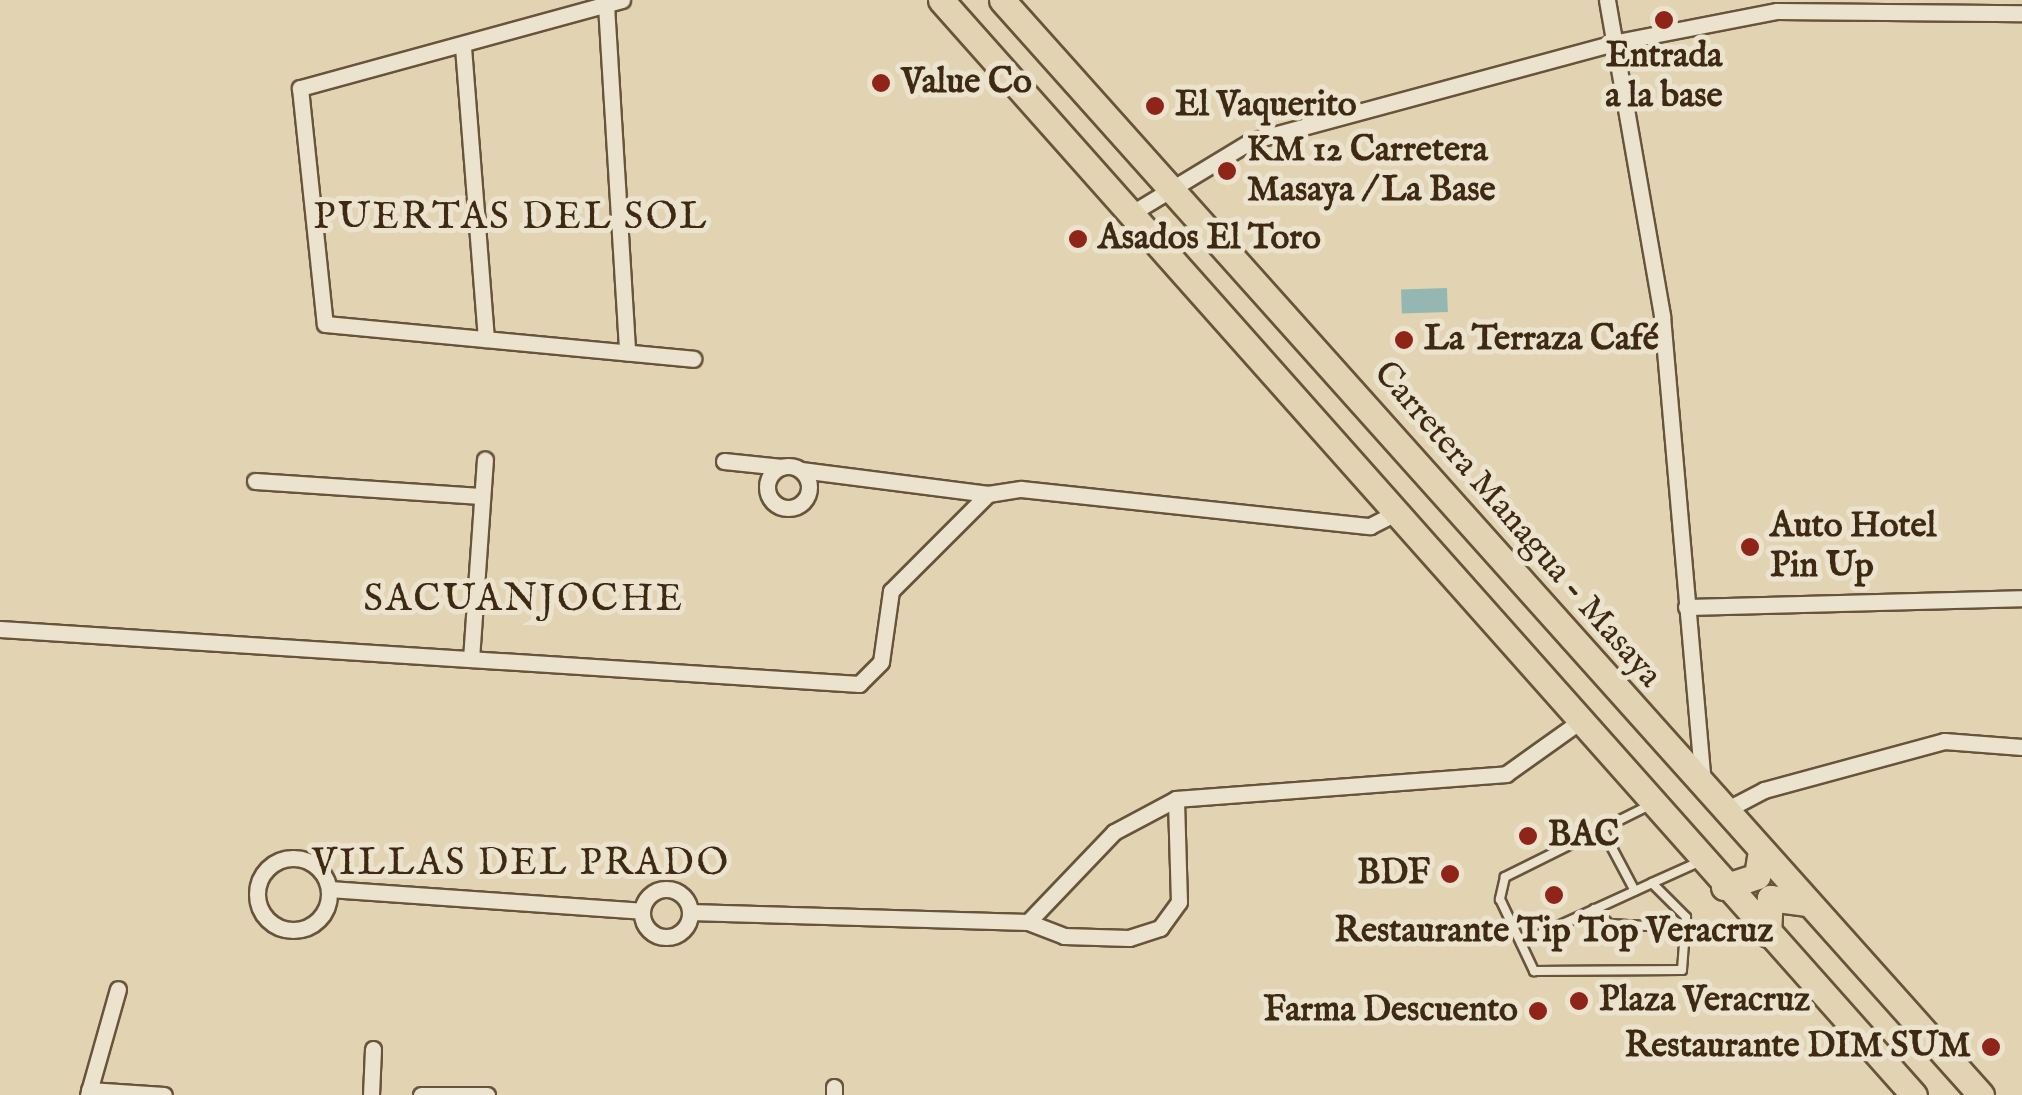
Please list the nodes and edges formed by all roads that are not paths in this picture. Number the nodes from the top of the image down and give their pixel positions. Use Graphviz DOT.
graph roads {
  1 [pos="941,0"];
  2 [pos="1002,0"];
  3 [pos="1607,0"];
  4 [pos="614,2"];
  5 [pos="1778,6"];
  6 [pos="2022,13"];
  7 [pos="1617,42"];
  8 [pos="463,47"];
  9 [pos="1169,186"];
  10 [pos="1132,213"];
  11 [pos="486,339"];
  12 [pos="627,352"];
  13 [pos="693,358"];
  14 [pos="485,459"];
  15 [pos="724,461"];
  16 [pos="782,467"];
  17 [pos="801,470"];
  18 [pos="255,481"];
  19 [pos="988,494"];
  20 [pos="481,496"];
  21 [pos="1394,514"];
  22 [pos="2022,598"];
  23 [pos="1686,607"];
  24 [pos="0,629"];
  25 [pos="470,660"];
  26 [pos="1579,722"];
  27 [pos="2022,747"];
  28 [pos="1704,788"];
  29 [pos="1176,799"];
  30 [pos="1648,806"];
  31 [pos="1724,811"];
  32 [pos="1602,829"];
  33 [pos="1760,850"];
  34 [pos="1699,862"];
  35 [pos="1652,883"];
  36 [pos="1724,887"];
  37 [pos="329,889"];
  38 [pos="1634,891"];
  39 [pos="1813,908"];
  40 [pos="1594,909"];
  41 [pos="641,911"];
  42 [pos="690,912"];
  43 [pos="1028,922"];
  44 [pos="1686,928"];
  45 [pos="1768,934"];
  46 [pos="1520,943"];
  47 [pos="118,988"];
  48 [pos="373,1049"];
  49 [pos="89,1092"];
  50 [pos="164,1095"];
  51 [pos="371,1095"];
  52 [pos="421,1095"];
  53 [pos="487,1095"];
  54 [pos="1914,1095"];
  55 [pos="1980,1095"];
  1 -- 10 [label="highway"];
  2 -- 9 [label="highway, Carretera Managua - Masaya"];
  3 -- 7 [label="street"];
  4 -- 8 [label="street"];
  4 -- 12 [label="street"];
  5 -- 6 [label="street"];
  5 -- 7 [label="street"];
  7 -- 9 [label="street"];
  7 -- 23 [label="street"];
  8 -- 11 [label="street"];
  8 -- 11 [label="street"];
  9 -- 10 [label="street"];
  9 -- 28 [label="highway, Carretera Managua - Masaya"];
  10 -- 21 [label="highway"];
  11 -- 12 [label="street"];
  12 -- 13 [label="street"];
  14 -- 20 [label="street"];
  15 -- 16 [label="street"];
  16 -- 17 [label="street"];
  16 -- 17 [label="street"];
  17 -- 19 [label="street"];
  18 -- 20 [label="street"];
  19 -- 21 [label="street"];
  19 -- 25 [label="street"];
  20 -- 25 [label="street"];
  21 -- 26 [label="highway"];
  22 -- 23 [label="street"];
  23 -- 28 [label="street"];
  24 -- 25 [label="street"];
  26 -- 29 [label="street"];
  26 -- 30 [label="highway"];
  27 -- 31 [label="street"];
  28 -- 31 [label="highway, Carretera Managua - Masaya"];
  29 -- 43 [label="street"];
  29 -- 43 [label="street"];
  30 -- 32 [label="lane"];
  30 -- 34 [label="highway"];
  31 -- 33 [label="highway, Carretera Managua - Masaya"];
  32 -- 38 [label="lane"];
  32 -- 46 [label="lane"];
  33 -- 36 [label="highway"];
  33 -- 39 [label="highway, Carretera Managua - Masaya"];
  34 -- 35 [label="lane"];
  34 -- 36 [label="highway"];
  35 -- 38 [label="lane"];
  35 -- 44 [label="lane"];
  36 -- 45 [label="highway"];
  37 -- 37 [label="street"];
  37 -- 41 [label="street"];
  38 -- 40 [label="lane"];
  39 -- 45 [label="highway"];
  39 -- 55 [label="highway, Carretera Managua - Masaya"];
  40 -- 44 [label="lane"];
  40 -- 46 [label="lane"];
  41 -- 42 [label="street"];
  41 -- 42 [label="street"];
  42 -- 43 [label="street"];
  44 -- 46 [label="lane"];
  45 -- 54 [label="highway"];
  47 -- 49 [label="street"];
  48 -- 51 [label="street"];
  49 -- 50 [label="street"];
  52 -- 53 [label="street"];
}
